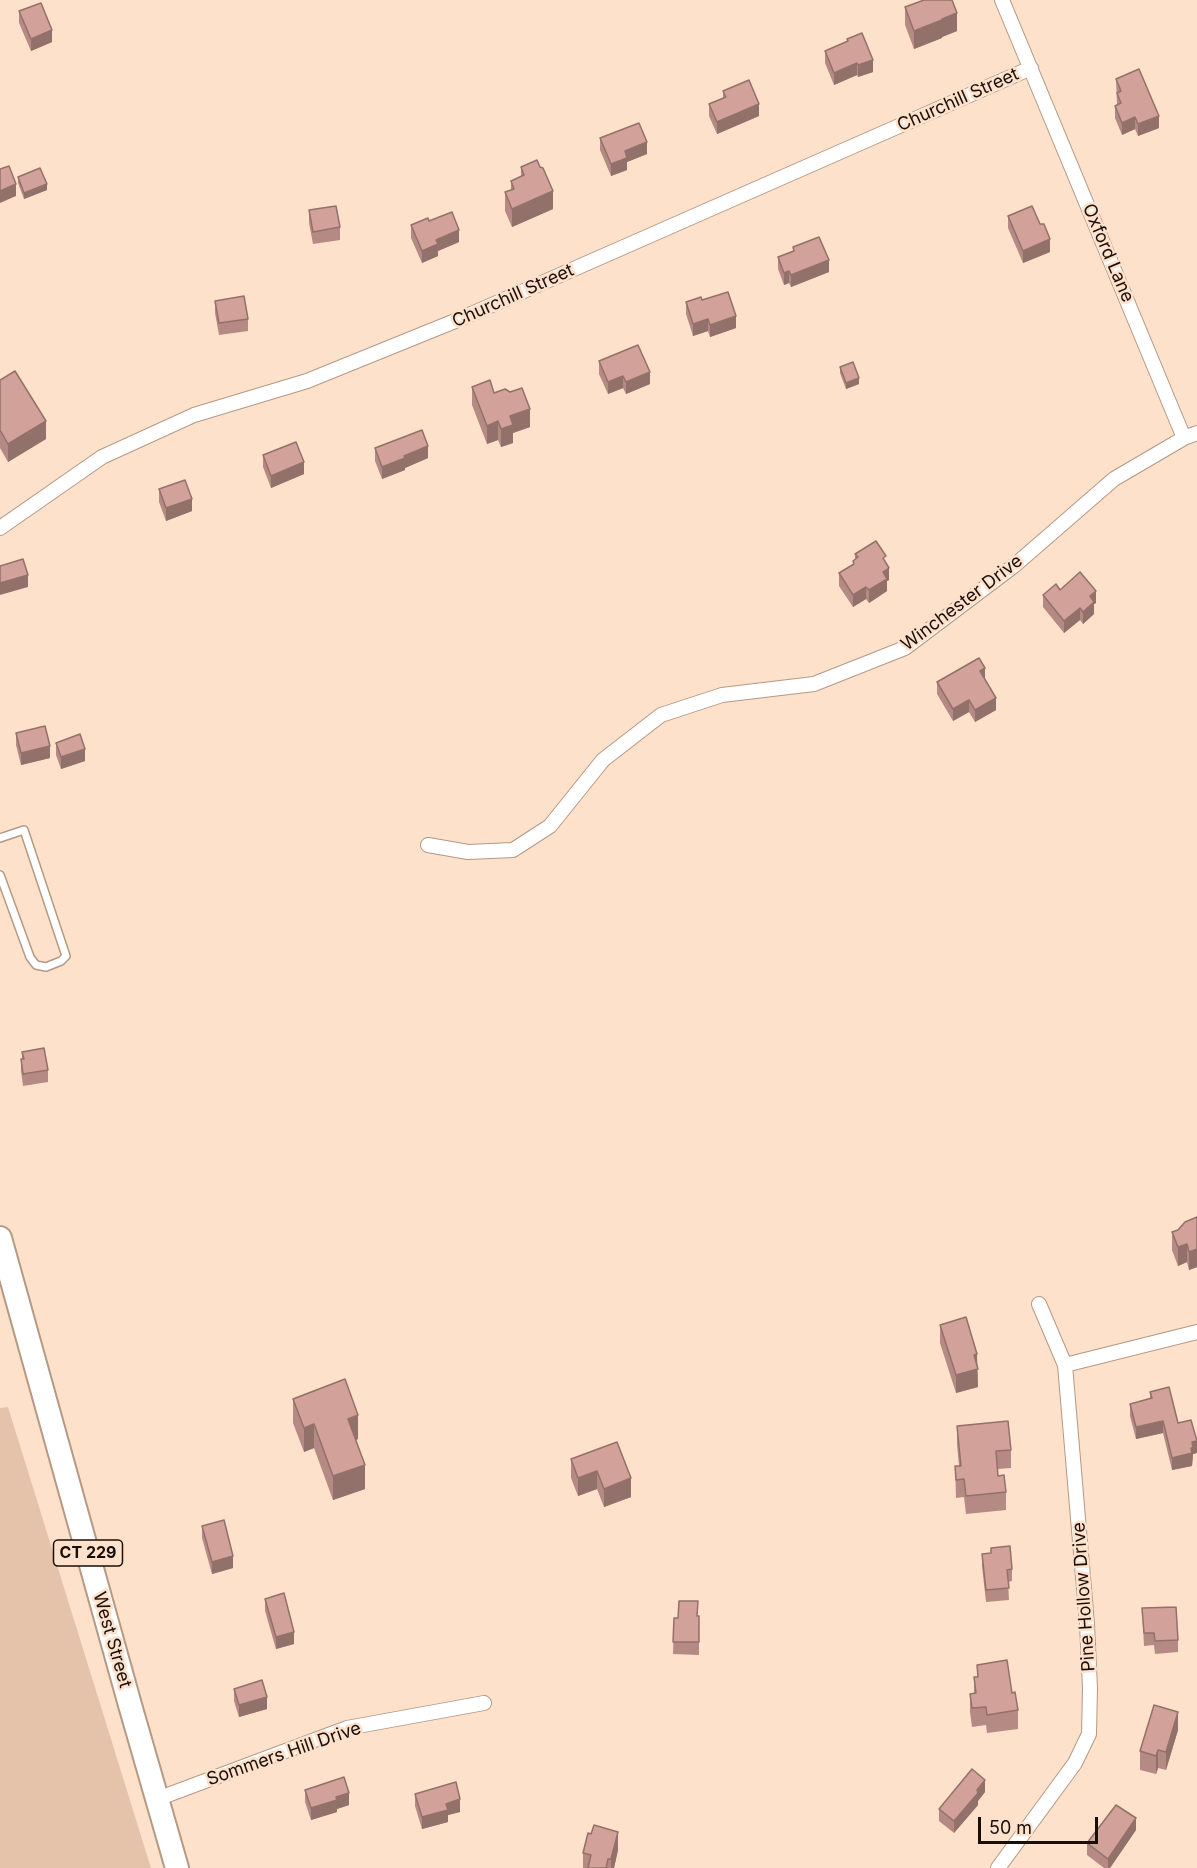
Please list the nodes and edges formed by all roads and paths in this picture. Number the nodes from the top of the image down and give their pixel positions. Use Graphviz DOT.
graph roads {
  1 [pos="1002,0"];
  2 [pos="1031,68"];
  3 [pos="1191,436"];
  4 [pos="0,528"];
  5 [pos="0,838"];
  6 [pos="428,845"];
  7 [pos="0,875"];
  8 [pos="0,1238"];
  9 [pos="1039,1304"];
  10 [pos="1197,1332"];
  11 [pos="1065,1365"];
  12 [pos="484,1703"];
  13 [pos="157,1799"];
  14 [pos="177,1868"];
  15 [pos="998,1868"];
  1 -- 2 [label="street, Oxford Lane"];
  2 -- 3 [label="street, Oxford Lane"];
  2 -- 4 [label="street, Churchill Street"];
  3 -- 6 [label="street, Winchester Drive"];
  5 -- 7 [label="lane"];
  8 -- 13 [label="main road, West Street / CT 229"];
  9 -- 11 [label="street, Pine Hollow Drive"];
  10 -- 11 [label="street"];
  11 -- 15 [label="street, Pine Hollow Drive"];
  12 -- 13 [label="street, Sommers Hill Drive"];
  13 -- 14 [label="main road, West Street / CT 229"];
}
